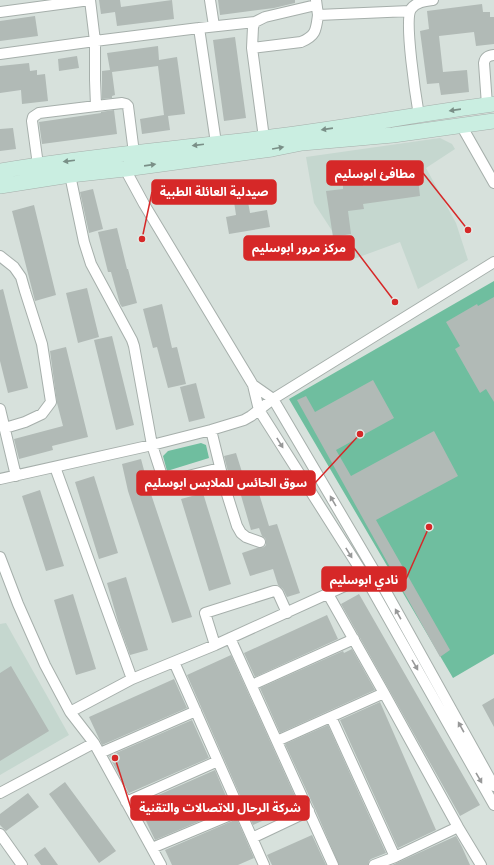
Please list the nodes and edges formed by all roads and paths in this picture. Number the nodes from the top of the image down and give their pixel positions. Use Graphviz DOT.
graph roads {
  1 [pos="90,0"];
  2 [pos="210,0"];
  3 [pos="429,0"];
  4 [pos="317,7"];
  5 [pos="410,11"];
  6 [pos="0,12"];
  7 [pos="255,22"];
  8 [pos="214,26"];
  9 [pos="199,28"];
  10 [pos="94,41"];
  11 [pos="252,48"];
  12 [pos="0,54"];
  13 [pos="494,56"];
  14 [pos="491,105"];
  15 [pos="96,106"];
  16 [pos="419,116"];
  17 [pos="494,120"];
  18 [pos="461,125"];
  19 [pos="392,128"];
  20 [pos="264,138"];
  21 [pos="216,143"];
  22 [pos="134,153"];
  23 [pos="38,165"];
  24 [pos="125,169"];
  25 [pos="0,171"];
  26 [pos="70,175"];
  27 [pos="494,183"];
  28 [pos="0,186"];
  29 [pos="0,256"];
  30 [pos="494,262"];
  31 [pos="253,385"];
  32 [pos="273,399"];
  33 [pos="0,409"];
  34 [pos="259,410"];
  35 [pos="5,428"];
  36 [pos="211,430"];
  37 [pos="152,445"];
  38 [pos="55,467"];
  39 [pos="220,468"];
  40 [pos="16,476"];
  41 [pos="0,479"];
  42 [pos="260,542"];
  43 [pos="0,557"];
  44 [pos="375,572"];
  45 [pos="364,577"];
  46 [pos="328,594"];
  47 [pos="286,613"];
  48 [pos="230,638"];
  49 [pos="354,639"];
  50 [pos="215,645"];
  51 [pos="174,662"];
  52 [pos="132,679"];
  53 [pos="252,685"];
  54 [pos="384,692"];
  55 [pos="196,711"];
  56 [pos="70,712"];
  57 [pos="331,717"];
  58 [pos="277,741"];
  59 [pos="94,743"];
  60 [pos="100,753"];
  61 [pos="218,761"];
  62 [pos="494,786"];
  63 [pos="0,793"];
  64 [pos="126,802"];
  65 [pos="494,805"];
  66 [pos="240,811"];
  67 [pos="309,812"];
  68 [pos="458,827"];
  69 [pos="0,834"];
  70 [pos="252,838"];
  71 [pos="152,848"];
  72 [pos="395,857"];
  73 [pos="261,864"];
  74 [pos="22,865"];
  75 [pos="161,865"];
  76 [pos="333,865"];
  77 [pos="374,865"];
  78 [pos="481,865"];
  1 -- 6 [label="street"];
  1 -- 10 [label="street"];
  2 -- 8 [label="street"];
  3 -- 5 [label="street"];
  4 -- 5 [label="street"];
  4 -- 7 [label="street"];
  4 -- 11 [label="street"];
  5 -- 16 [label="street"];
  7 -- 8 [label="street"];
  7 -- 11 [label="street"];
  8 -- 9 [label="street"];
  9 -- 10 [label="street"];
  9 -- 21 [label="street"];
  10 -- 12 [label="street"];
  10 -- 15 [label="street"];
  11 -- 20 [label="street"];
  13 -- 14 [label="street"];
  14 -- 16 [label="main road, one-way"];
  15 -- 22 [label="street"];
  15 -- 23 [label="street"];
  16 -- 19 [label="main road"];
  17 -- 18 [label="main road"];
  18 -- 19 [label="main road"];
  18 -- 27 [label="street"];
  19 -- 20 [label="main road, one-way"];
  24 -- 19 [label="main road, one-way"];
  20 -- 21 [label="main road"];
  21 -- 22 [label="main road, one-way"];
  22 -- 23 [label="main road, one-way"];
  23 -- 25 [label="main road"];
  24 -- 26 [label="main road"];
  24 -- 31 [label="street"];
  26 -- 28 [label="main road"];
  26 -- 37 [label="street"];
  29 -- 35 [label="street"];
  30 -- 32 [label="street"];
  31 -- 32 [label="street"];
  31 -- 34 [label="street"];
  32 -- 34 [label="street"];
  44 -- 32 [label="street, one-way"];
  33 -- 35 [label="street"];
  34 -- 36 [label="street"];
  34 -- 45 [label="street, one-way"];
  35 -- 40 [label="street"];
  36 -- 37 [label="street"];
  36 -- 39 [label="street"];
  37 -- 38 [label="street"];
  37 -- 39 [label="street"];
  38 -- 40 [label="street"];
  38 -- 52 [label="street"];
  39 -- 42 [label="street"];
  40 -- 41 [label="street"];
  43 -- 56 [label="street"];
  44 -- 45 [label="street"];
  62 -- 44 [label="street, one-way"];
  45 -- 46 [label="street"];
  45 -- 65 [label="street, one-way"];
  46 -- 47 [label="street"];
  46 -- 49 [label="street"];
  47 -- 48 [label="street"];
  47 -- 50 [label="street"];
  48 -- 50 [label="street"];
  48 -- 53 [label="street"];
  49 -- 53 [label="street"];
  49 -- 54 [label="street"];
  50 -- 51 [label="street"];
  51 -- 52 [label="street"];
  51 -- 55 [label="street"];
  52 -- 56 [label="street"];
  53 -- 58 [label="street"];
  54 -- 57 [label="street"];
  54 -- 68 [label="street"];
  55 -- 60 [label="street"];
  55 -- 61 [label="street"];
  56 -- 59 [label="street"];
  57 -- 58 [label="street"];
  57 -- 72 [label="street"];
  58 -- 67 [label="street"];
  59 -- 60 [label="street"];
  59 -- 63 [label="street"];
  60 -- 64 [label="street"];
  61 -- 64 [label="street"];
  61 -- 66 [label="street"];
  64 -- 71 [label="street"];
  66 -- 70 [label="street"];
  66 -- 71 [label="street"];
  67 -- 70 [label="street"];
  67 -- 76 [label="street"];
  68 -- 72 [label="street"];
  68 -- 78 [label="street"];
  69 -- 74 [label="street"];
  70 -- 73 [label="street"];
  71 -- 75 [label="street"];
  72 -- 77 [label="street"];
}
